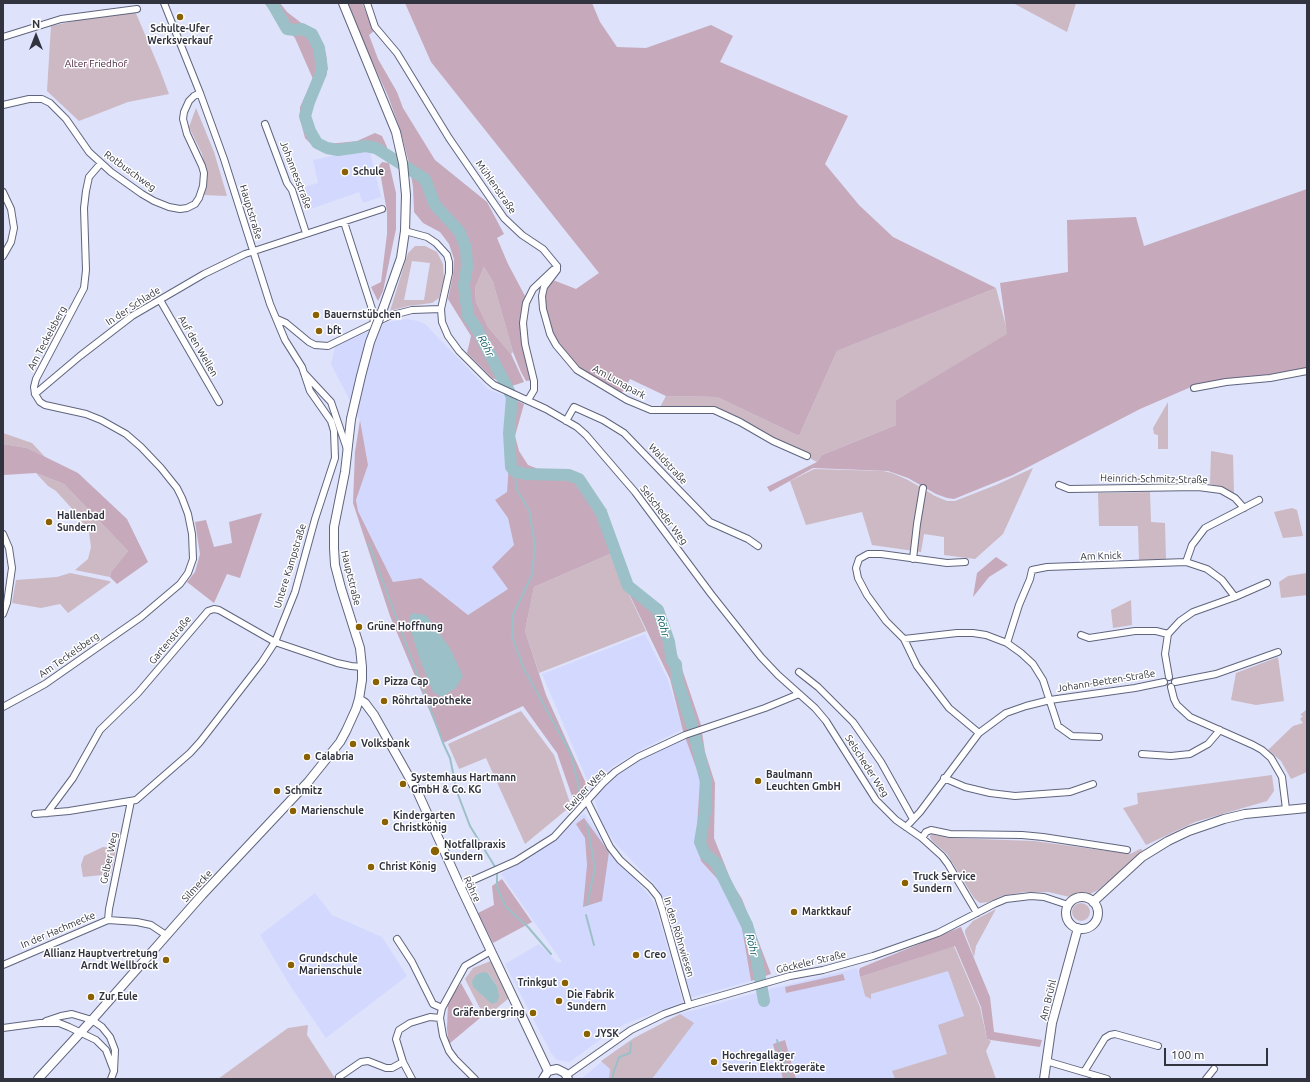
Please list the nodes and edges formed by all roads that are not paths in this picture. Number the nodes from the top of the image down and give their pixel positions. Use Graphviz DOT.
graph roads {
  1 [pos="164,3"];
  2 [pos="343,3"];
  3 [pos="367,3"];
  4 [pos="137,9"];
  5 [pos="3,37"];
  6 [pos="200,93"];
  7 [pos="3,105"];
  8 [pos="265,124"];
  9 [pos="101,163"];
  10 [pos="3,192"];
  11 [pos="382,209"];
  12 [pos="344,222"];
  13 [pos="405,231"];
  14 [pos="306,233"];
  15 [pos="253,252"];
  16 [pos="3,256"];
  17 [pos="557,266"];
  18 [pos="160,300"];
  19 [pos="440,310"];
  20 [pos="277,319"];
  21 [pos="374,323"];
  22 [pos="1307,371"];
  23 [pos="303,372"];
  24 [pos="1194,388"];
  25 [pos="34,394"];
  26 [pos="528,400"];
  27 [pos="219,402"];
  28 [pos="566,421"];
  29 [pos="348,451"];
  30 [pos="806,456"];
  31 [pos="1059,485"];
  32 [pos="923,488"];
  33 [pos="1259,500"];
  34 [pos="1244,508"];
  35 [pos="3,534"];
  36 [pos="758,546"];
  37 [pos="913,559"];
  38 [pos="965,562"];
  39 [pos="1186,562"];
  40 [pos="1267,582"];
  41 [pos="1235,597"];
  42 [pos="3,614"];
  43 [pos="1168,634"];
  44 [pos="1080,635"];
  45 [pos="904,639"];
  46 [pos="274,642"];
  47 [pos="1007,643"];
  48 [pos="1278,652"];
  49 [pos="362,667"];
  50 [pos="799,672"];
  51 [pos="1166,679"];
  52 [pos="1173,685"];
  53 [pos="799,694"];
  54 [pos="359,699"];
  55 [pos="1050,700"];
  56 [pos="3,707"];
  57 [pos="1220,730"];
  58 [pos="979,733"];
  59 [pos="1099,737"];
  60 [pos="1142,754"];
  61 [pos="944,778"];
  62 [pos="1093,784"];
  63 [pos="131,801"];
  64 [pos="588,801"];
  65 [pos="1307,808"];
  66 [pos="1286,809"];
  67 [pos="47,813"];
  68 [pos="35,814"];
  69 [pos="913,819"];
  70 [pos="906,828"];
  71 [pos="922,838"];
  72 [pos="1127,850"];
  73 [pos="460,886"];
  74 [pos="1093,902"];
  75 [pos="1068,905"];
  76 [pos="976,913"];
  77 [pos="108,920"];
  78 [pos="1078,928"];
  79 [pos="166,935"];
  80 [pos="397,939"];
  81 [pos="491,951"];
  82 [pos="3,965"];
  83 [pos="689,1005"];
  84 [pos="442,1008"];
  85 [pos="440,1018"];
  86 [pos="92,1020"];
  87 [pos="40,1023"];
  88 [pos="3,1028"];
  89 [pos="81,1032"];
  90 [pos="1158,1046"];
  91 [pos="1046,1061"];
  92 [pos="403,1062"];
  93 [pos="1214,1069"];
  94 [pos="114,1071"];
  95 [pos="548,1071"];
  96 [pos="1084,1072"];
  97 [pos="567,1077"];
  98 [pos="38,1079"];
  99 [pos="111,1079"];
  100 [pos="350,1079"];
  101 [pos="412,1079"];
  102 [pos="475,1079"];
  103 [pos="543,1079"];
  104 [pos="1044,1079"];
  105 [pos="1107,1079"];
  106 [pos="1206,1079"];
  1 -- 6 [label="street, Hauptstraße"];
  2 -- 13 [label="main road, Hauptstraße"];
  3 -- 17 [label="street, Mühlenstraße"];
  4 -- 5 [label="street"];
  6 -- 9 [label="street, Rotbuschweg"];
  6 -- 15 [label="street, Hauptstraße"];
  7 -- 9 [label="street, Rotbuschweg"];
  8 -- 14 [label="street, Johannesstraße"];
  9 -- 25 [label="street, Am Teckelsberg"];
  10 -- 16 [label="street"];
  11 -- 12 [label="street"];
  12 -- 14 [label="street"];
  12 -- 21 [label="street"];
  13 -- 19 [label="street, Selscheder Weg"];
  13 -- 29 [label="main road, Hauptstraße, bridge"];
  14 -- 15 [label="street"];
  15 -- 18 [label="street, In der Schlade"];
  15 -- 20 [label="street, Hauptstraße"];
  17 -- 26 [label="street"];
  17 -- 30 [label="street, Am Lunapark"];
  18 -- 25 [label="street, In der Schlade"];
  18 -- 27 [label="street, Auf den Wellen"];
  19 -- 21 [label="street"];
  19 -- 26 [label="street, Selscheder Weg"];
  20 -- 21 [label="street"];
  20 -- 23 [label="street, Untere Kampstraße"];
  22 -- 24 [label="street"];
  23 -- 29 [label="street"];
  23 -- 46 [label="street, Untere Kampstraße"];
  25 -- 56 [label="street, Am Teckelsberg"];
  26 -- 28 [label="street, Selscheder Weg"];
  28 -- 36 [label="street, Waldstraße"];
  28 -- 53 [label="street, Selscheder Weg"];
  29 -- 49 [label="main road, Hauptstraße"];
  31 -- 34 [label="street, Heinrich-Schmitz-Straße"];
  32 -- 37 [label="street"];
  33 -- 34 [label="street"];
  34 -- 39 [label="street"];
  35 -- 42 [label="street"];
  37 -- 38 [label="street"];
  37 -- 45 [label="street"];
  39 -- 41 [label="street, Am Knick"];
  39 -- 47 [label="street, Am Knick"];
  40 -- 41 [label="street"];
  41 -- 43 [label="street"];
  43 -- 44 [label="street"];
  43 -- 51 [label="street"];
  45 -- 47 [label="street"];
  45 -- 58 [label="street"];
  46 -- 49 [label="street, Gartenstraße"];
  46 -- 63 [label="street, Untere Kampstraße"];
  46 -- 67 [label="street, Gartenstraße"];
  47 -- 55 [label="street"];
  48 -- 52 [label="street"];
  49 -- 54 [label="main road, Hauptstraße"];
  50 -- 69 [label="street"];
  51 -- 52 [label="street"];
  51 -- 52 [label="street"];
  51 -- 55 [label="street, Johann-Betten-Straße"];
  52 -- 57 [label="street"];
  53 -- 64 [label="street, Ewiger Weg"];
  53 -- 70 [label="street, Selscheder Weg"];
  54 -- 73 [label="main road, Röhre"];
  54 -- 79 [label="main road, Silmecke"];
  55 -- 58 [label="street"];
  55 -- 59 [label="street"];
  57 -- 60 [label="street"];
  57 -- 66 [label="street"];
  58 -- 61 [label="street"];
  61 -- 62 [label="street"];
  61 -- 69 [label="street"];
  63 -- 67 [label="street, Untere Kampstraße"];
  63 -- 77 [label="street, Gelber Weg"];
  64 -- 73 [label="street, Ewiger Weg"];
  64 -- 83 [label="street, In den Röhrwiesen"];
  65 -- 66 [label="main road"];
  66 -- 74 [label="main road"];
  67 -- 68 [label="street, Untere Kampstraße"];
  69 -- 70 [label="street"];
  70 -- 71 [label="street, Selscheder Weg"];
  71 -- 72 [label="street"];
  71 -- 76 [label="street, Selscheder Weg"];
  73 -- 81 [label="main road, Röhre"];
  74 -- 75 [label="main road"];
  74 -- 78 [label="main road"];
  75 -- 76 [label="street, Göckeler Straße"];
  75 -- 78 [label="main road"];
  76 -- 83 [label="street, Göckeler Straße"];
  77 -- 79 [label="street, In der Hachmecke"];
  77 -- 82 [label="street, In der Hachmecke"];
  78 -- 91 [label="main road, Am Brühl"];
  79 -- 86 [label="main road, Silmecke"];
  80 -- 84 [label="street"];
  81 -- 84 [label="street"];
  81 -- 95 [label="main road, Röhre"];
  83 -- 97 [label="street, Göckeler Straße"];
  84 -- 85 [label="street"];
  85 -- 92 [label="street"];
  85 -- 102 [label="street"];
  86 -- 87 [label="street"];
  86 -- 89 [label="main road, Silmecke"];
  86 -- 94 [label="street"];
  87 -- 88 [label="street"];
  87 -- 89 [label="street"];
  89 -- 94 [label="street"];
  89 -- 98 [label="main road, Silmecke"];
  90 -- 96 [label="street"];
  91 -- 96 [label="street"];
  91 -- 104 [label="main road, Am Brühl"];
  92 -- 100 [label="street"];
  92 -- 101 [label="street"];
  93 -- 106 [label="street"];
  94 -- 99 [label="street"];
  95 -- 97 [label="main road"];
  95 -- 103 [label="main road"];
  96 -- 105 [label="street"];
}
